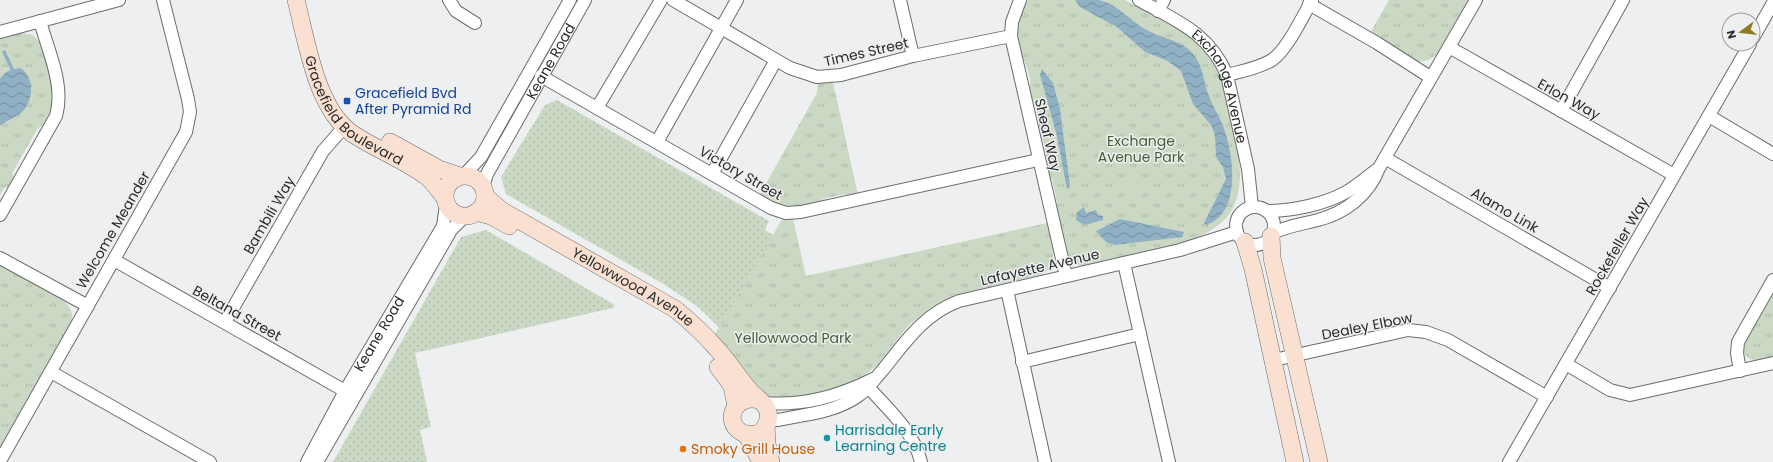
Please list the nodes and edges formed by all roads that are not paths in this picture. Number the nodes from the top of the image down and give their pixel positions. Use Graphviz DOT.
graph roads {
  1 [pos="119,0"];
  2 [pos="163,0"];
  3 [pos="296,0"];
  4 [pos="308,0"];
  5 [pos="449,0"];
  6 [pos="570,0"];
  7 [pos="585,0"];
  8 [pos="661,0"];
  9 [pos="673,0"];
  10 [pos="737,0"];
  11 [pos="900,0"];
  12 [pos="1020,0"];
  13 [pos="1139,0"];
  14 [pos="1164,0"];
  15 [pos="1476,0"];
  16 [pos="1623,0"];
  17 [pos="1310,2"];
  18 [pos="1773,3"];
  19 [pos="1158,11"];
  20 [pos="40,21"];
  21 [pos="475,23"];
  22 [pos="1761,24"];
  23 [pos="721,27"];
  24 [pos="0,32"];
  25 [pos="1011,36"];
  26 [pos="1450,47"];
  27 [pos="1745,52"];
  28 [pos="913,56"];
  29 [pos="776,60"];
  30 [pos="1227,75"];
  31 [pos="541,76"];
  32 [pos="1430,77"];
  33 [pos="598,108"];
  34 [pos="1561,111"];
  35 [pos="1709,116"];
  36 [pos="344,127"];
  37 [pos="657,142"];
  38 [pos="1773,154"];
  39 [pos="1038,160"];
  40 [pos="1382,163"];
  41 [pos="712,174"];
  42 [pos="462,175"];
  43 [pos="1674,175"];
  44 [pos="484,191"];
  45 [pos="446,201"];
  46 [pos="1252,206"];
  47 [pos="1267,210"];
  48 [pos="471,214"];
  49 [pos="0,216"];
  50 [pos="1272,235"];
  51 [pos="1241,237"];
  52 [pos="0,258"];
  53 [pos="114,260"];
  54 [pos="1124,263"];
  55 [pos="1066,276"];
  56 [pos="1773,280"];
  57 [pos="1610,288"];
  58 [pos="1007,290"];
  59 [pos="88,306"];
  60 [pos="225,322"];
  61 [pos="1140,334"];
  62 [pos="1294,356"];
  63 [pos="1274,360"];
  64 [pos="1022,362"];
  65 [pos="1566,364"];
  66 [pos="1773,366"];
  67 [pos="1740,371"];
  68 [pos="51,372"];
  69 [pos="877,376"];
  70 [pos="869,388"];
  71 [pos="345,391"];
  72 [pos="1547,397"];
  73 [pos="762,402"];
  74 [pos="736,406"];
  75 [pos="767,424"];
  76 [pos="746,434"];
  77 [pos="0,461"];
  78 [pos="210,462"];
  79 [pos="307,462"];
  80 [pos="317,462"];
  81 [pos="761,462"];
  82 [pos="771,462"];
  83 [pos="921,462"];
  84 [pos="1045,462"];
  85 [pos="1169,462"];
  86 [pos="1295,462"];
  87 [pos="1319,462"];
  88 [pos="1509,462"];
  1 -- 20 [label="street"];
  2 -- 53 [label="street, Welcome Meander"];
  3 -- 36 [label="street, Gracefield Boulevard"];
  4 -- 42 [label="street, Gracefield Boulevard"];
  5 -- 21 [label="street"];
  6 -- 42 [label="street, Keane Road"];
  7 -- 31 [label="street, Keane Road"];
  8 -- 33 [label="street"];
  9 -- 23 [label="street, Times Street"];
  10 -- 23 [label="street"];
  11 -- 28 [label="street"];
  12 -- 25 [label="street, Sheaf Way"];
  13 -- 19 [label="street, Exchange Avenue"];
  14 -- 19 [label="street"];
  15 -- 26 [label="street"];
  16 -- 34 [label="street"];
  17 -- 30 [label="street"];
  17 -- 32 [label="street"];
  18 -- 22 [label="street"];
  19 -- 30 [label="street, Exchange Avenue"];
  20 -- 24 [label="street"];
  20 -- 49 [label="street"];
  23 -- 29 [label="street, Times Street"];
  23 -- 37 [label="street"];
  25 -- 28 [label="street, Times Street"];
  25 -- 39 [label="street, Sheaf Way"];
  26 -- 32 [label="street"];
  26 -- 34 [label="street, Erlon Way"];
  27 -- 35 [label="street, Rockefeller Way"];
  28 -- 29 [label="street, Times Street"];
  29 -- 41 [label="street"];
  30 -- 46 [label="street, Exchange Avenue"];
  31 -- 33 [label="street, Victory Street"];
  31 -- 44 [label="street, Keane Road"];
  32 -- 40 [label="street"];
  33 -- 37 [label="street, Victory Street"];
  34 -- 43 [label="street, Erlon Way"];
  35 -- 38 [label="street"];
  35 -- 43 [label="street, Rockefeller Way"];
  36 -- 45 [label="street, Gracefield Boulevard"];
  36 -- 60 [label="street, Bambili Way"];
  37 -- 41 [label="street, Victory Street"];
  39 -- 41 [label="street, Victory Street"];
  39 -- 55 [label="street, Sheaf Way"];
  40 -- 47 [label="street"];
  40 -- 50 [label="street"];
  40 -- 57 [label="street, Alamo Link"];
  42 -- 44 [label="street"];
  42 -- 45 [label="street, Keane Road"];
  43 -- 57 [label="street, Rockefeller Way"];
  44 -- 48 [label="street, Keane Road"];
  44 -- 73 [label="street, Yellowwood Avenue"];
  45 -- 48 [label="street"];
  45 -- 71 [label="street, Keane Road"];
  46 -- 47 [label="street"];
  46 -- 51 [label="street"];
  47 -- 50 [label="street"];
  48 -- 74 [label="street, Yellowwood Avenue"];
  48 -- 80 [label="street, Keane Road"];
  50 -- 51 [label="street"];
  50 -- 62 [label="street"];
  51 -- 54 [label="street, Lafayette Avenue"];
  51 -- 63 [label="street"];
  52 -- 59 [label="street"];
  53 -- 59 [label="street, Welcome Meander"];
  53 -- 60 [label="street, Beltana Street"];
  54 -- 55 [label="street, Lafayette Avenue"];
  54 -- 61 [label="street"];
  55 -- 58 [label="street, Lafayette Avenue"];
  56 -- 67 [label="street"];
  57 -- 65 [label="street, Rockefeller Way"];
  58 -- 64 [label="street"];
  58 -- 69 [label="street, Lafayette Avenue"];
  59 -- 68 [label="street, Welcome Meander"];
  60 -- 71 [label="street, Beltana Street"];
  61 -- 64 [label="street"];
  61 -- 85 [label="street"];
  62 -- 63 [label="street, Dealey Elbow"];
  62 -- 72 [label="street, Dealey Elbow"];
  62 -- 87 [label="street"];
  63 -- 86 [label="street"];
  64 -- 84 [label="street"];
  65 -- 67 [label="street"];
  65 -- 72 [label="street, Rockefeller Way"];
  66 -- 67 [label="street"];
  68 -- 77 [label="street, Welcome Meander"];
  68 -- 78 [label="street"];
  69 -- 70 [label="street, Lafayette Avenue"];
  69 -- 73 [label="street, Lafayette Avenue"];
  70 -- 75 [label="street, Lafayette Avenue"];
  70 -- 83 [label="street"];
  71 -- 79 [label="street, Keane Road"];
  72 -- 88 [label="street, Rockefeller Way"];
  73 -- 74 [label="street"];
  73 -- 75 [label="street, Yellowwood Avenue"];
  74 -- 76 [label="street, Yellowwood Avenue"];
  75 -- 76 [label="street"];
  75 -- 82 [label="street, Yellowwood Avenue"];
  76 -- 81 [label="street, Yellowwood Avenue"];
}
